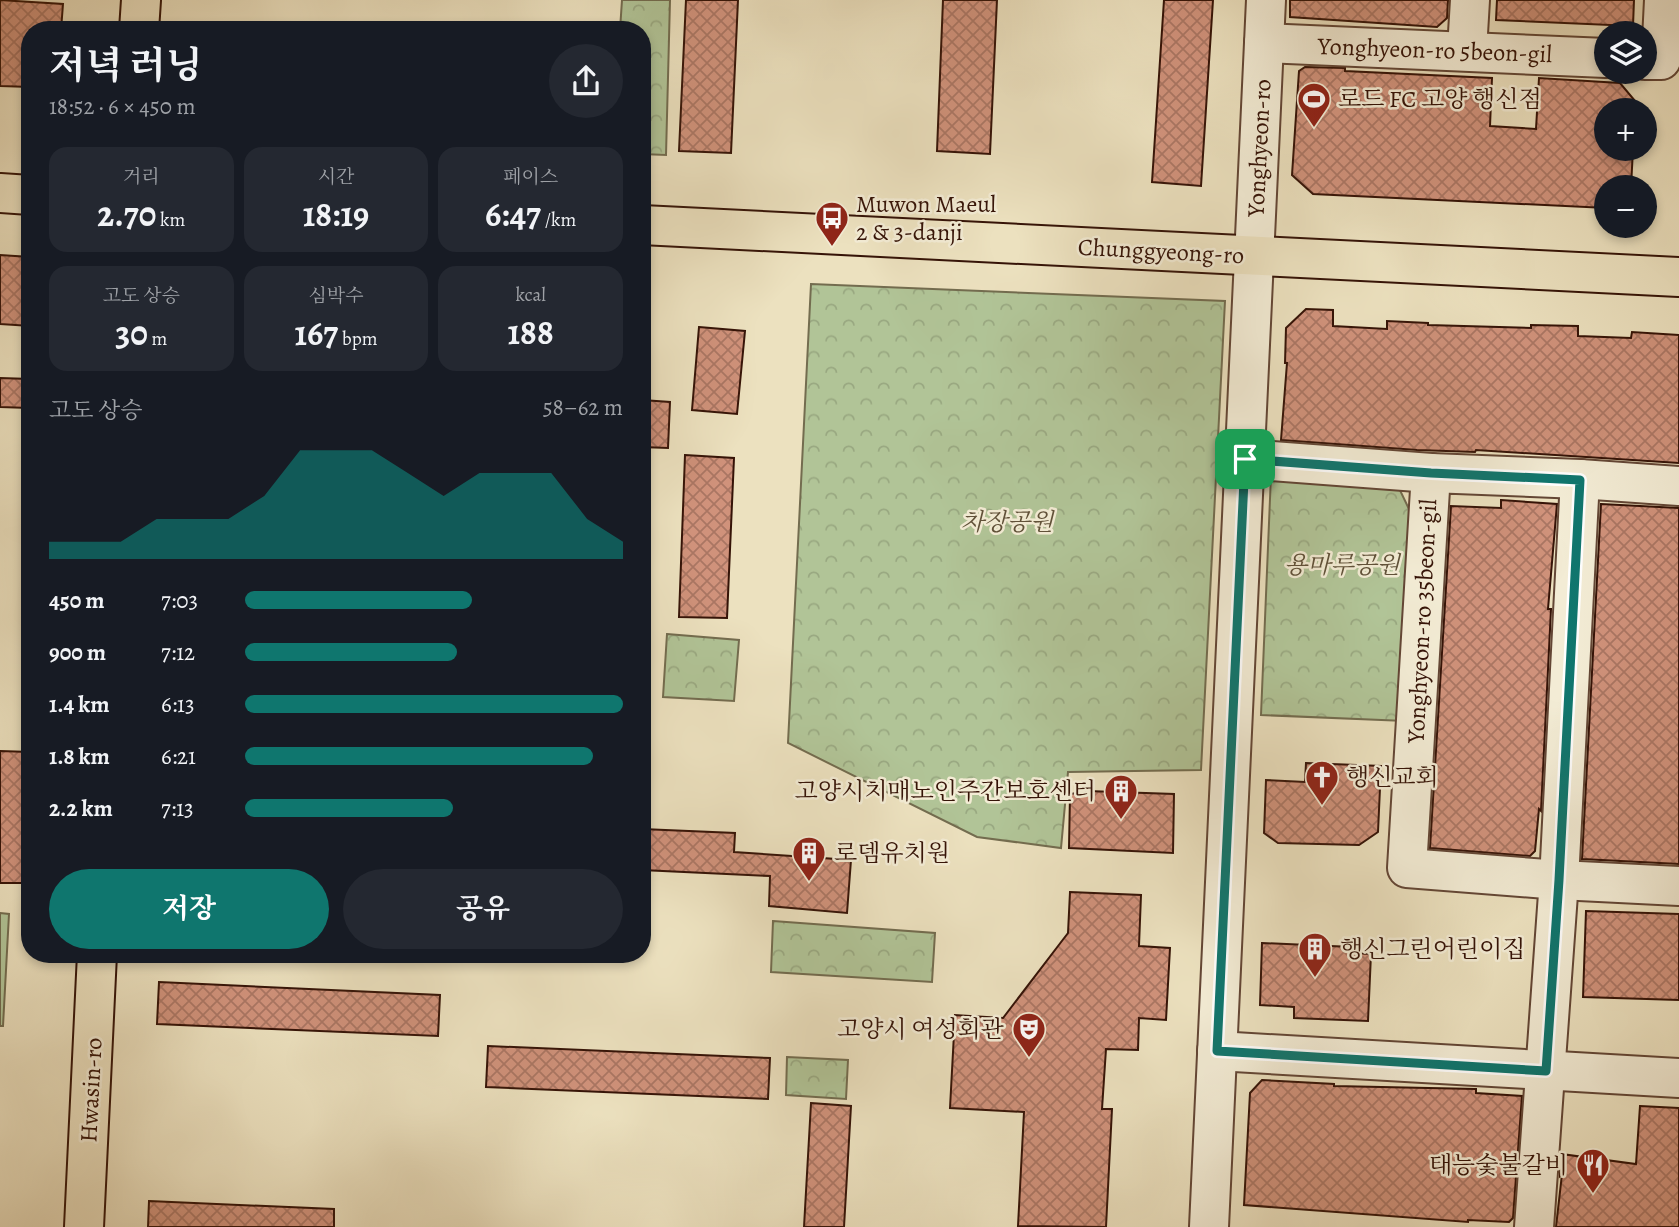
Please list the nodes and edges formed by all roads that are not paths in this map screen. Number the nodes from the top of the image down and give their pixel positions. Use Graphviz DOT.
graph roads {
  1 [pos="141,0"];
  2 [pos="1266,0"];
  3 [pos="1470,0"];
  4 [pos="1664,0"];
  5 [pos="140,21"];
  6 [pos="1264,43"];
  7 [pos="1467,50"];
  8 [pos="1594,57"];
  9 [pos="1657,60"];
  10 [pos="0,193"];
  11 [pos="21,194"];
  12 [pos="651,225"];
  13 [pos="1254,256"];
  14 [pos="1679,277"];
  15 [pos="1245,459"];
  16 [pos="1431,473"];
  17 [pos="1580,480"];
  18 [pos="1679,486"];
  19 [pos="1559,880"];
  20 [pos="1679,886"];
  21 [pos="97,963"];
  22 [pos="1217,1051"];
  23 [pos="1546,1071"];
  24 [pos="1679,1078"];
  25 [pos="85,1227"];
  26 [pos="1209,1227"];
  27 [pos="1534,1227"];
  1 -- 5 [label="main road"];
  2 -- 6 [label="street, Yonghyeon-ro"];
  3 -- 7 [label="street"];
  4 -- 9 [label="street"];
  6 -- 7 [label="street, Yonghyeon-ro 5beon-gil"];
  6 -- 13 [label="street, Yonghyeon-ro"];
  7 -- 8 [label="street, Yonghyeon-ro 5beon-gil"];
  10 -- 11 [label="main road"];
  12 -- 13 [label="main road, Chunggyeong-ro"];
  13 -- 14 [label="main road, Chunggyeong-ro"];
  13 -- 15 [label="street, Yonghyeon-ro"];
  15 -- 16 [label="street, Yonghyeon-ro 35beon-gil"];
  15 -- 22 [label="street, Yonghyeon-ro"];
  16 -- 17 [label="street, Yonghyeon-ro 35beon-gil"];
  16 -- 19 [label="street, Yonghyeon-ro 35beon-gil"];
  17 -- 18 [label="street, Yonghyeon-ro 35beon-gil"];
  17 -- 19 [label="street"];
  19 -- 20 [label="street, Yonghyeon-ro 35beon-gil"];
  19 -- 23 [label="street"];
  21 -- 25 [label="main road, Hwasin-ro"];
  22 -- 23 [label="street"];
  22 -- 26 [label="street, Yonghyeon-ro"];
  23 -- 24 [label="street"];
  23 -- 27 [label="street"];
}
